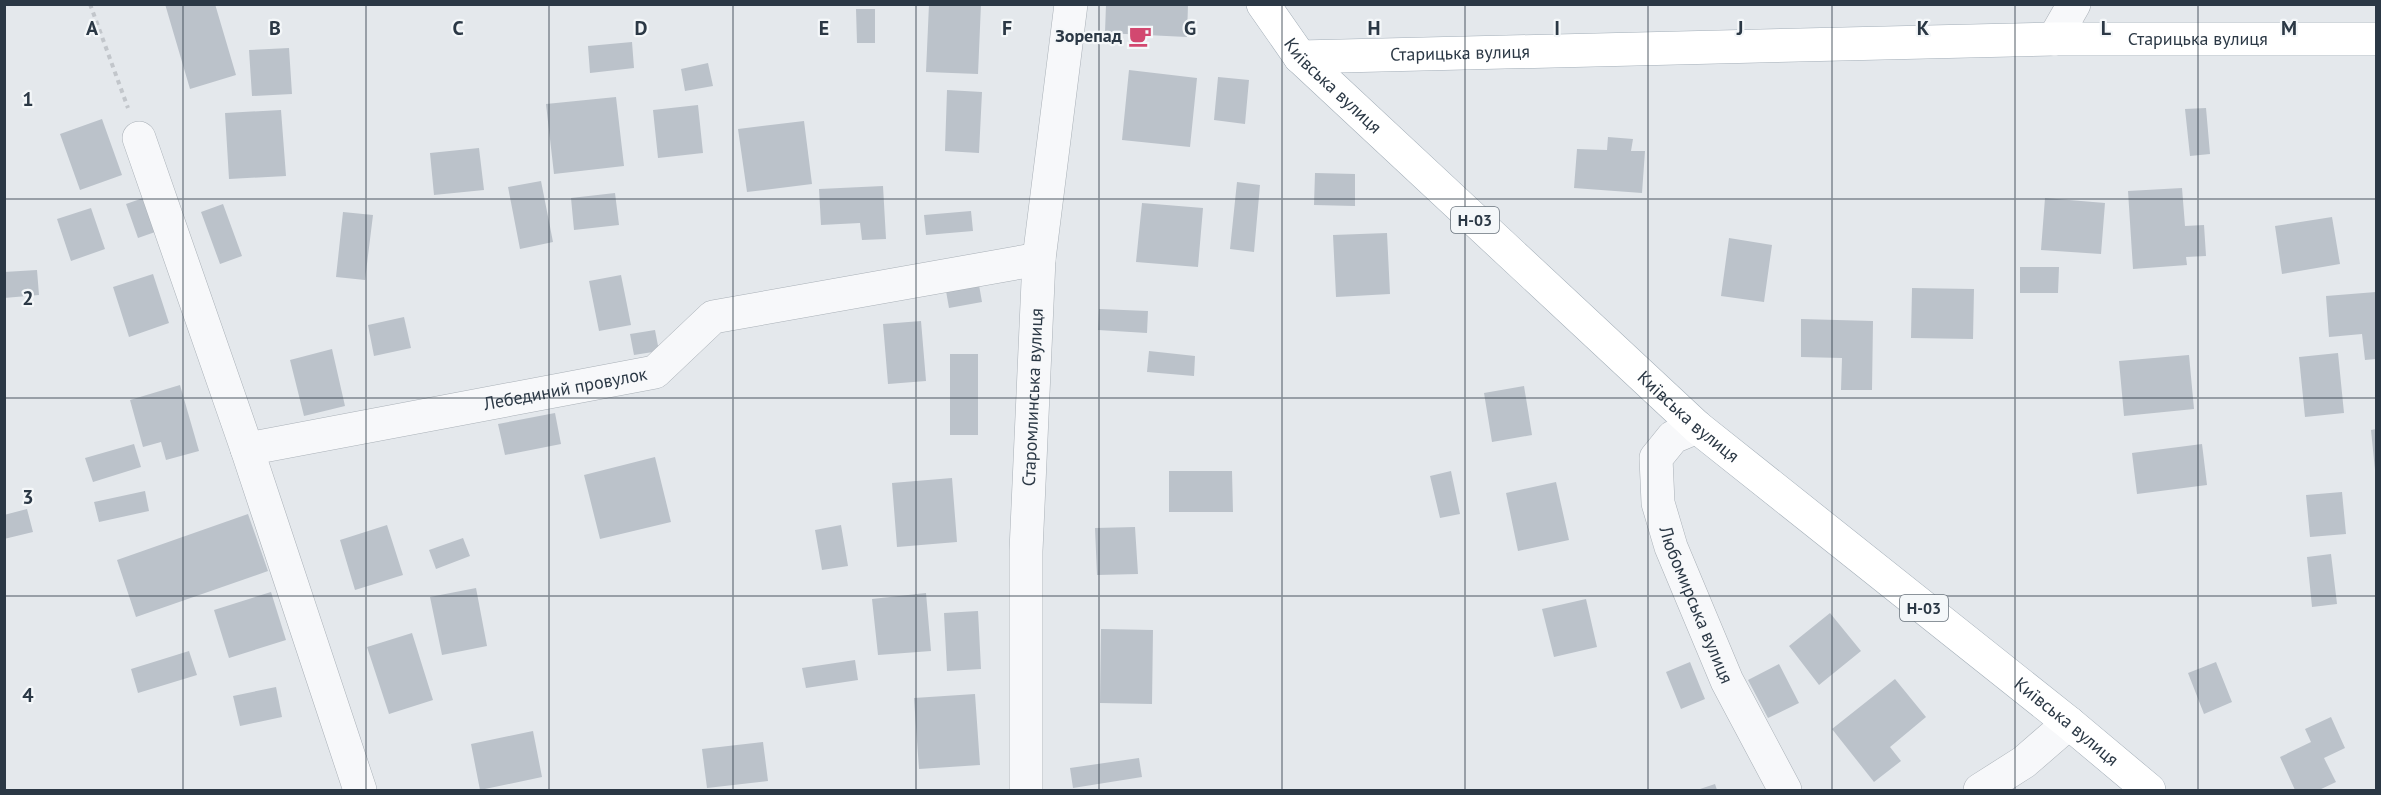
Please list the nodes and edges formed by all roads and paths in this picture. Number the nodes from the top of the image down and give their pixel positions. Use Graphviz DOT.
graph roads {
  1 [pos="90,4"];
  2 [pos="1071,4"];
  3 [pos="1263,4"];
  4 [pos="2074,4"];
  5 [pos="2054,39"];
  6 [pos="2376,39"];
  7 [pos="1300,57"];
  8 [pos="139,138"];
  9 [pos="1039,259"];
  10 [pos="1697,427"];
  11 [pos="247,449"];
  12 [pos="2069,723"];
  13 [pos="360,790"];
  14 [pos="1026,790"];
  15 [pos="1785,790"];
  16 [pos="1980,790"];
  17 [pos="2149,790"];
  1 -- 8 [label="path"];
  2 -- 9 [label="street, Старомлинська вулиця"];
  3 -- 7 [label="main road, Київська вулиця / Н-03"];
  4 -- 5 [label="street"];
  5 -- 6 [label="main road, Старицька вулиця"];
  5 -- 7 [label="main road, Старицька вулиця"];
  7 -- 10 [label="main road, Київська вулиця / Н-03"];
  8 -- 11 [label="street"];
  9 -- 11 [label="street, Лебединий провулок"];
  9 -- 14 [label="street, Старомлинська вулиця"];
  10 -- 12 [label="main road, Київська вулиця / Н-03"];
  10 -- 15 [label="street, Любомирська вулиця"];
  11 -- 13 [label="street"];
  12 -- 16 [label="street"];
  12 -- 17 [label="main road, Київська вулиця / Н-03"];
}
